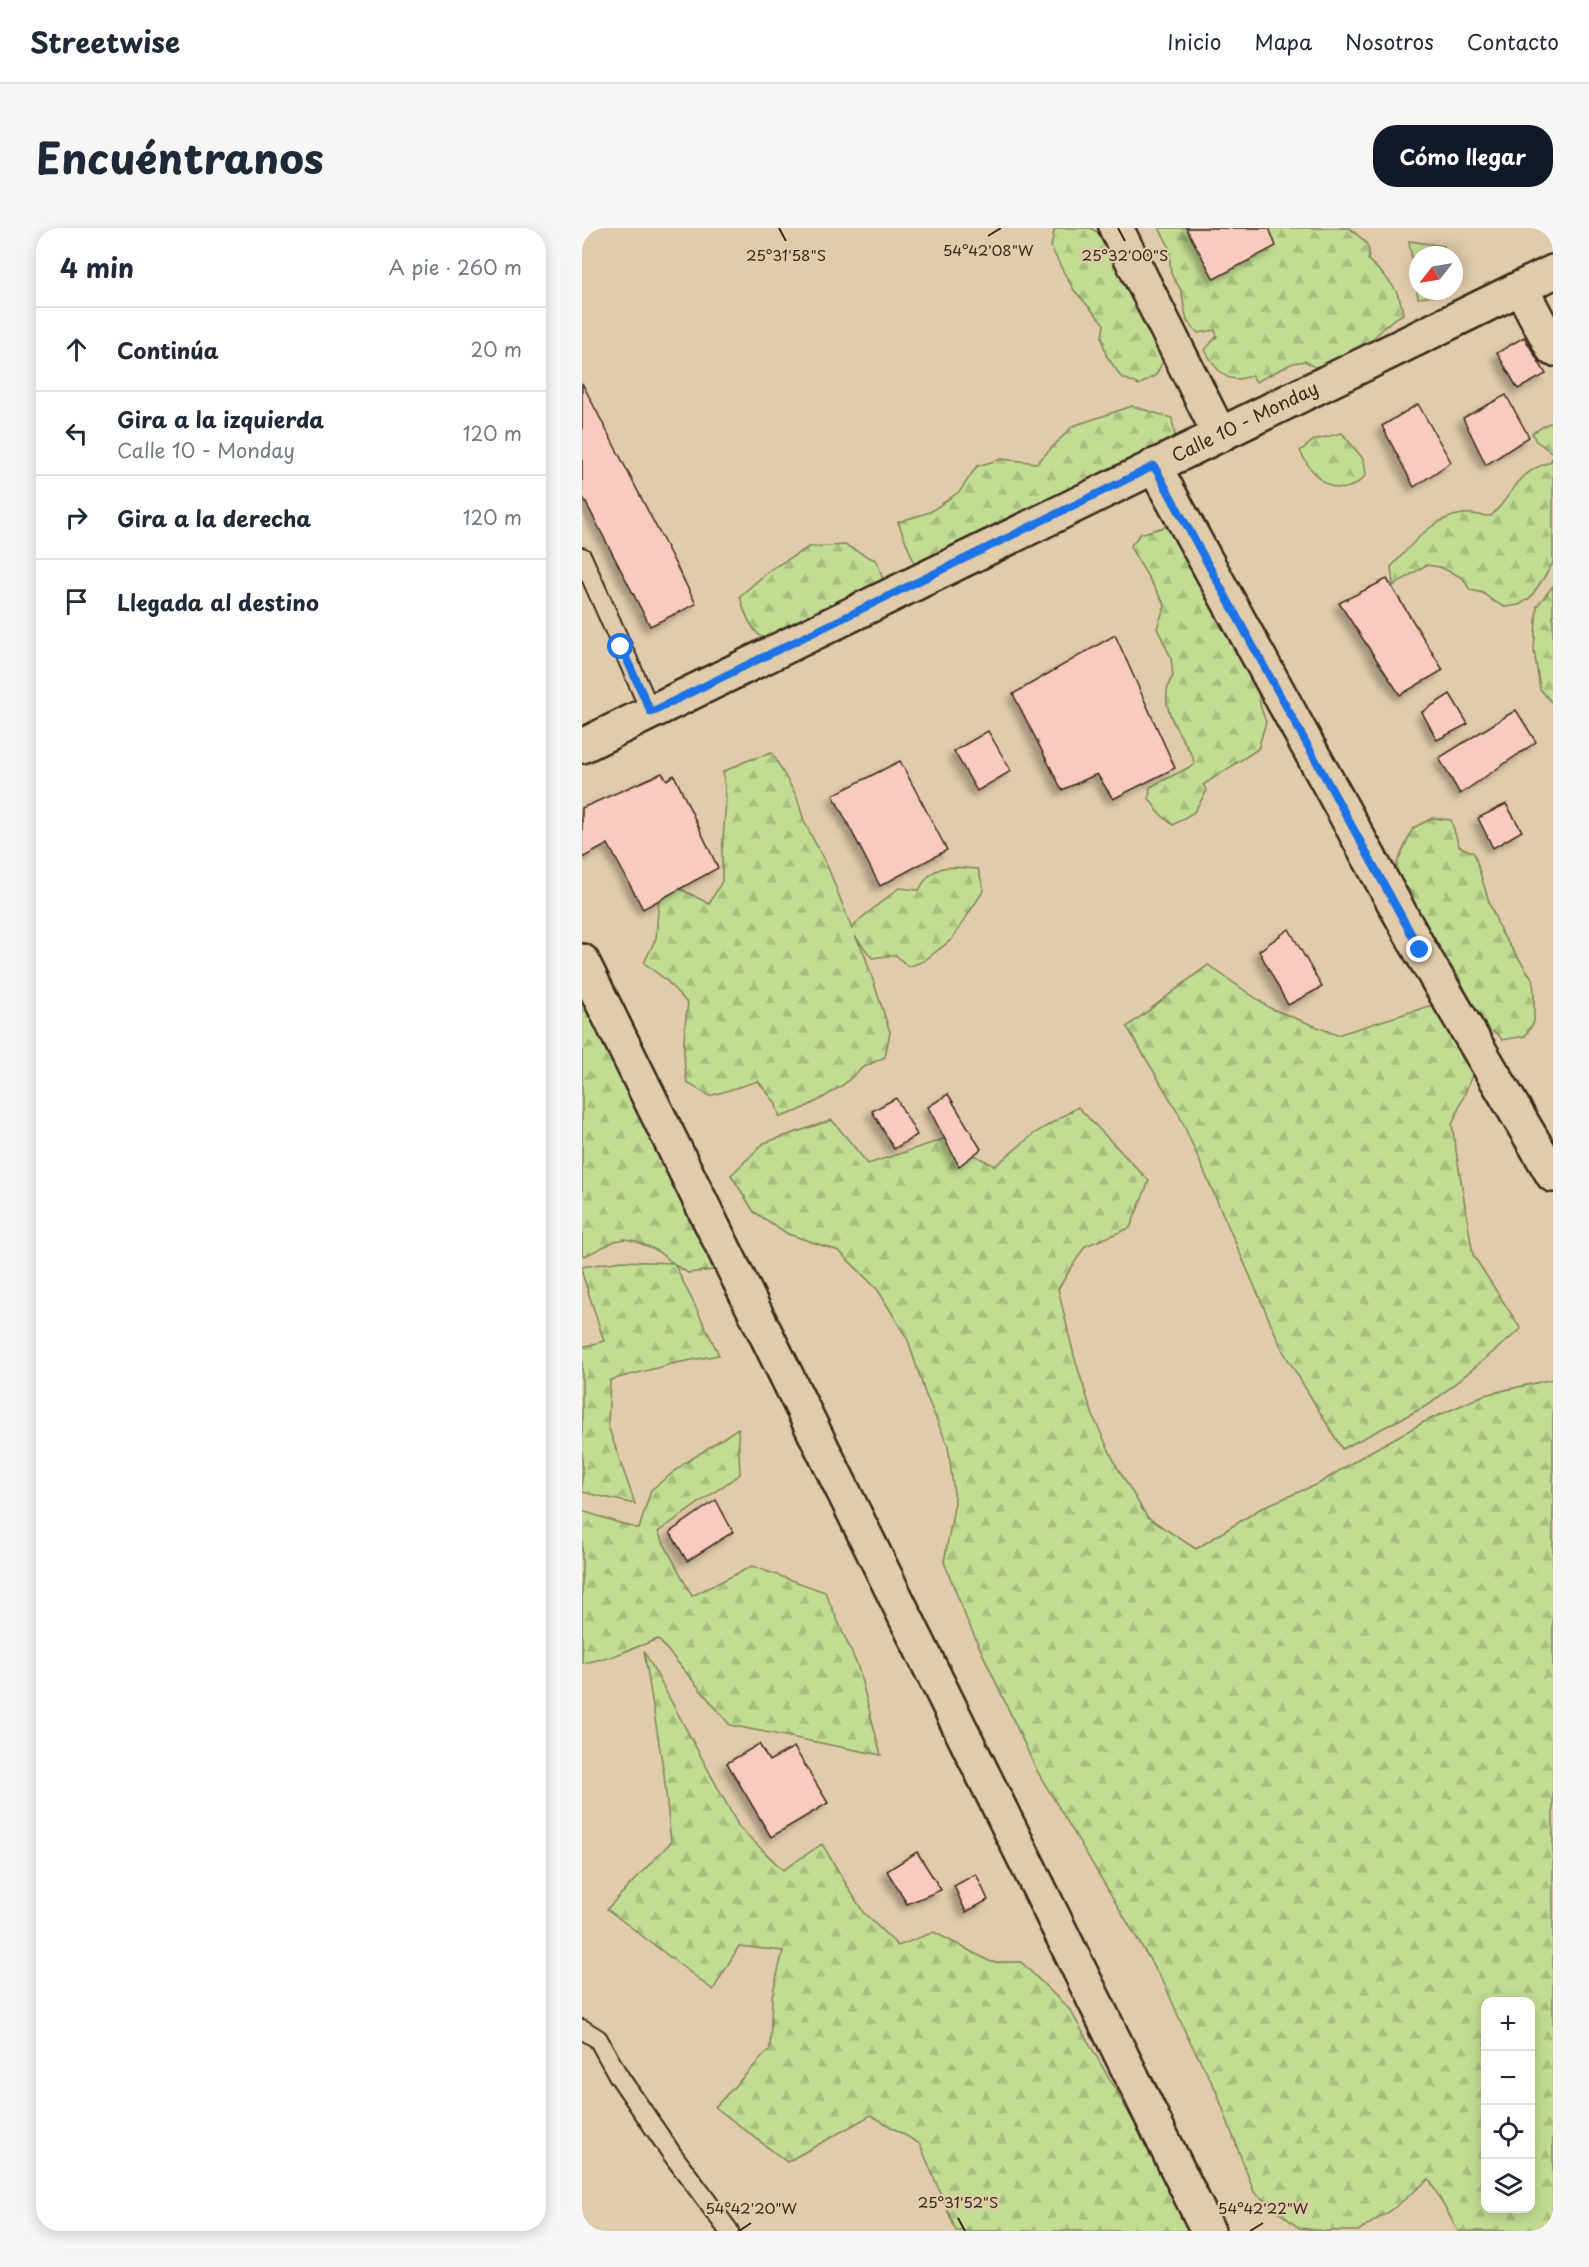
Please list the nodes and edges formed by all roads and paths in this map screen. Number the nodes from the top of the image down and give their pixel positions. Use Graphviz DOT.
graph roads {
  1 [pos="1116,228"];
  2 [pos="1553,272"];
  3 [pos="1521,288"];
  4 [pos="1553,350"];
  5 [pos="1220,435"];
  6 [pos="1154,466"];
  7 [pos="582,557"];
  8 [pos="651,712"];
  9 [pos="582,746"];
  10 [pos="582,961"];
  11 [pos="1553,1175"];
  12 [pos="582,2029"];
  13 [pos="729,2231"];
  14 [pos="1208,2231"];
  1 -- 5 [label="street"];
  2 -- 3 [label="street, Calle 10 - Monday"];
  3 -- 4 [label="street"];
  3 -- 5 [label="street, Calle 10 - Monday"];
  5 -- 6 [label="street, Calle 10 - Monday"];
  6 -- 8 [label="street, Calle 10 - Monday"];
  6 -- 11 [label="street"];
  7 -- 8 [label="lane"];
  8 -- 9 [label="street, Calle 10 - Monday"];
  10 -- 14 [label="street"];
  12 -- 13 [label="lane"];
}
